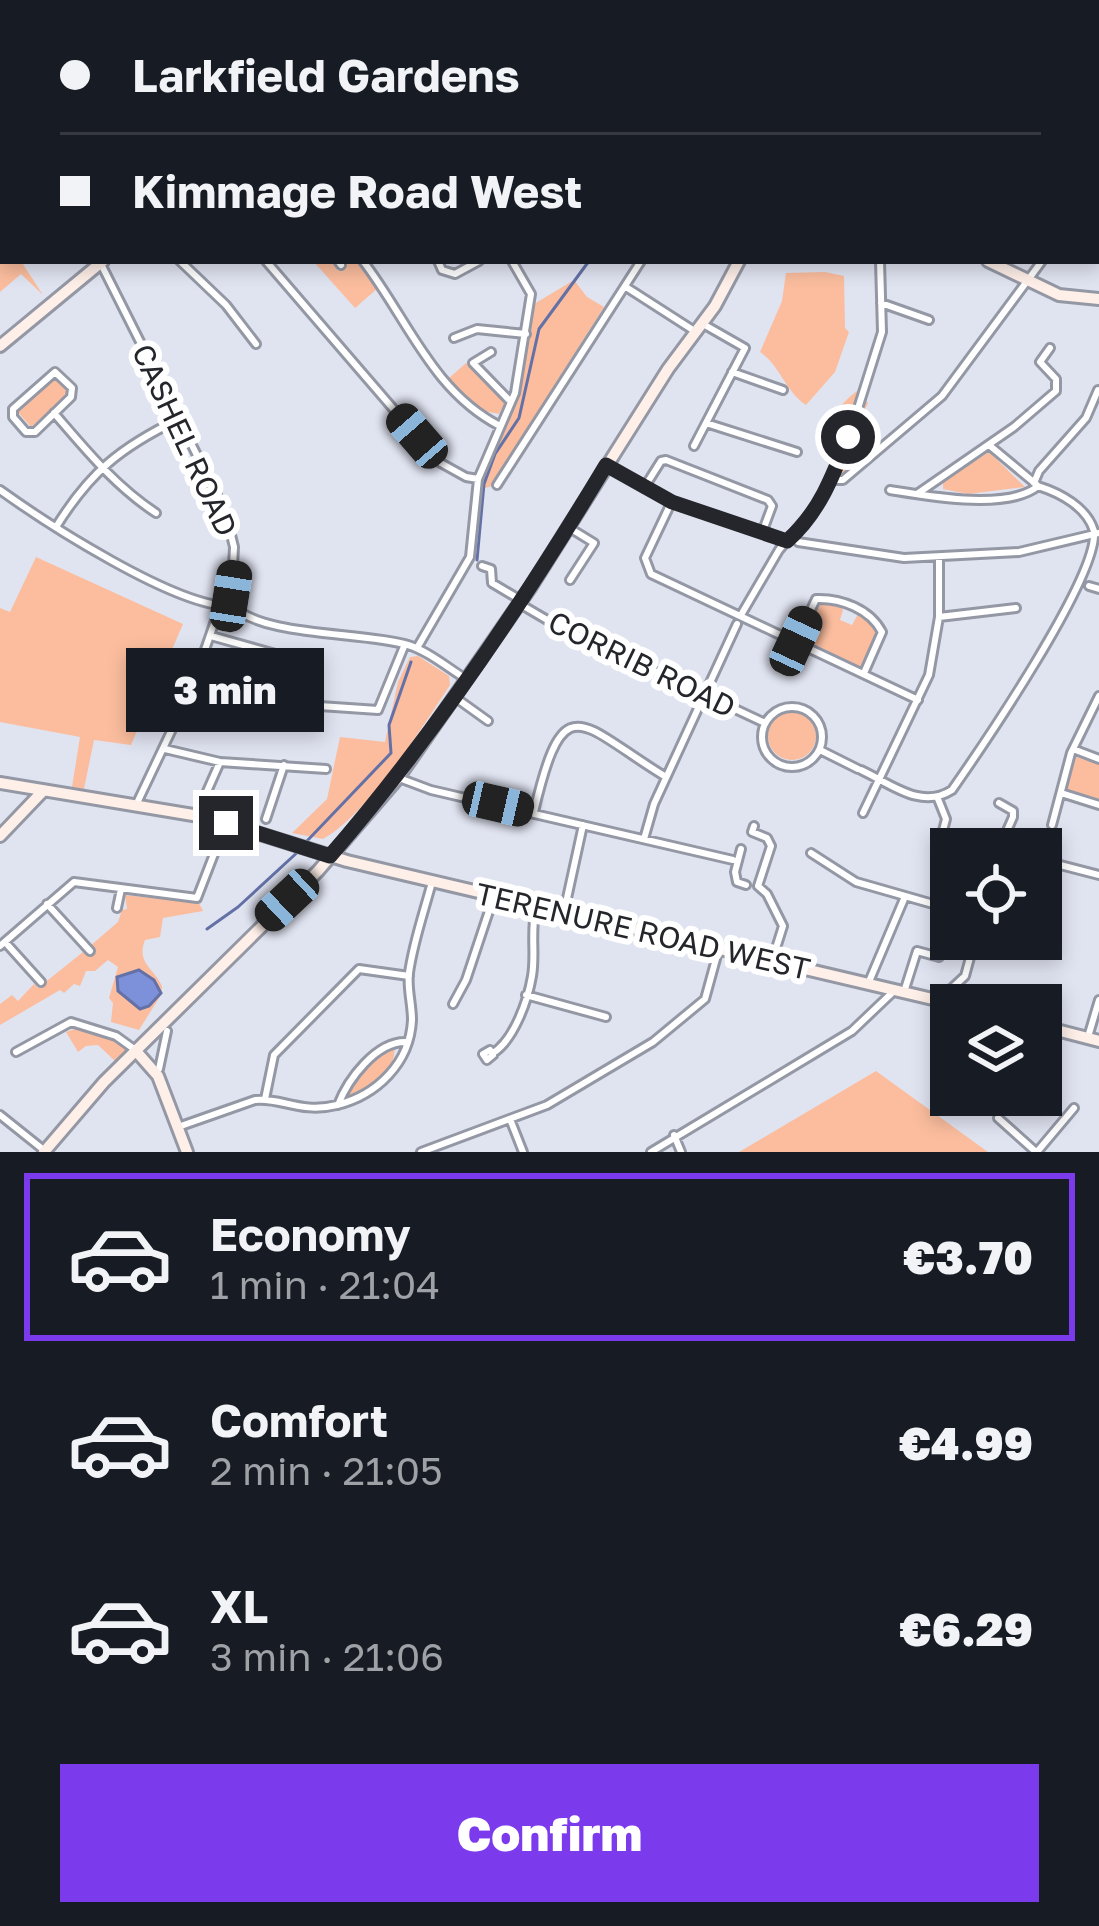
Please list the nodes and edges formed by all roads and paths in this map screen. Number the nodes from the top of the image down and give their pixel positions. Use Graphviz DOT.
graph roads {
  1 [pos="99,264"];
  2 [pos="183,264"];
  3 [pos="269,264"];
  4 [pos="365,264"];
  5 [pos="441,264"];
  6 [pos="472,264"];
  7 [pos="516,264"];
  8 [pos="639,264"];
  9 [pos="737,264"];
  10 [pos="880,264"];
  11 [pos="994,264"];
  12 [pos="1040,264"];
  13 [pos="1028,280"];
  14 [pos="626,287"];
  15 [pos="1099,299"];
  16 [pos="881,303"];
  17 [pos="928,320"];
  18 [pos="700,328"];
  19 [pos="526,334"];
  20 [pos="460,337"];
  21 [pos="256,344"];
  22 [pos="0,346"];
  23 [pos="1050,348"];
  24 [pos="491,352"];
  25 [pos="732,372"];
  26 [pos="783,390"];
  27 [pos="1098,390"];
  28 [pos="511,402"];
  29 [pos="54,413"];
  30 [pos="179,419"];
  31 [pos="706,424"];
  32 [pos="500,426"];
  33 [pos="989,445"];
  34 [pos="694,446"];
  35 [pos="796,452"];
  36 [pos="606,465"];
  37 [pos="101,468"];
  38 [pos="939,477"];
  39 [pos="478,478"];
  40 [pos="829,484"];
  41 [pos="496,485"];
  42 [pos="1036,485"];
  43 [pos="644,488"];
  44 [pos="0,490"];
  45 [pos="890,490"];
  46 [pos="917,494"];
  47 [pos="939,497"];
  48 [pos="672,502"];
  49 [pos="155,513"];
  50 [pos="56,527"];
  51 [pos="568,527"];
  52 [pos="762,534"];
  53 [pos="1097,534"];
  54 [pos="787,541"];
  55 [pos="798,542"];
  56 [pos="939,557"];
  57 [pos="482,566"];
  58 [pos="570,580"];
  59 [pos="1089,586"];
  60 [pos="1099,590"];
  61 [pos="521,602"];
  62 [pos="231,605"];
  63 [pos="1016,608"];
  64 [pos="217,615"];
  65 [pos="939,617"];
  66 [pos="739,620"];
  67 [pos="212,636"];
  68 [pos="796,641"];
  69 [pos="405,644"];
  70 [pos="417,648"];
  71 [pos="279,655"];
  72 [pos="288,659"];
  73 [pos="864,674"];
  74 [pos="466,679"];
  75 [pos="191,690"];
  76 [pos="704,695"];
  77 [pos="453,696"];
  78 [pos="1099,696"];
  79 [pos="918,700"];
  80 [pos="283,703"];
  81 [pos="488,721"];
  82 [pos="765,723"];
  83 [pos="165,749"];
  84 [pos="1073,749"];
  85 [pos="820,750"];
  86 [pos="1099,760"];
  87 [pos="220,762"];
  88 [pos="284,765"];
  89 [pos="326,770"];
  90 [pos="666,777"];
  91 [pos="398,778"];
  92 [pos="879,778"];
  93 [pos="0,784"];
  94 [pos="43,791"];
  95 [pos="1060,793"];
  96 [pos="205,796"];
  97 [pos="938,799"];
  98 [pos="138,802"];
  99 [pos="998,803"];
  100 [pos="1099,805"];
  101 [pos="534,813"];
  102 [pos="862,813"];
  103 [pos="266,819"];
  104 [pos="226,823"];
  105 [pos="1052,824"];
  106 [pos="583,825"];
  107 [pos="754,826"];
  108 [pos="1009,827"];
  109 [pos="944,828"];
  110 [pos="349,835"];
  111 [pos="0,836"];
  112 [pos="644,839"];
  113 [pos="303,848"];
  114 [pos="741,849"];
  115 [pos="811,853"];
  116 [pos="330,856"];
  117 [pos="733,860"];
  118 [pos="357,862"];
  119 [pos="1062,865"];
  120 [pos="318,871"];
  121 [pos="1099,875"];
  122 [pos="432,881"];
  123 [pos="746,885"];
  124 [pos="121,889"];
  125 [pos="494,896"];
  126 [pos="904,898"];
  127 [pos="930,903"];
  128 [pos="47,904"];
  129 [pos="536,905"];
  130 [pos="117,908"];
  131 [pos="564,912"];
  132 [pos="2,944"];
  133 [pos="719,948"];
  134 [pos="90,951"];
  135 [pos="930,955"];
  136 [pos="772,961"];
  137 [pos="409,976"];
  138 [pos="41,982"];
  139 [pos="868,984"];
  140 [pos="894,990"];
  141 [pos="526,994"];
  142 [pos="930,998"];
  143 [pos="1099,1000"];
  144 [pos="453,1004"];
  145 [pos="879,1006"];
  146 [pos="606,1017"];
  147 [pos="167,1031"];
  148 [pos="1062,1032"];
  149 [pos="1093,1040"];
  150 [pos="406,1042"];
  151 [pos="136,1051"];
  152 [pos="16,1052"];
  153 [pos="493,1053"];
  154 [pos="155,1071"];
  155 [pos="266,1099"];
  156 [pos="338,1105"];
  157 [pos="1074,1108"];
  158 [pos="0,1115"];
  159 [pos="998,1118"];
  160 [pos="510,1119"];
  161 [pos="178,1127"];
  162 [pos="674,1136"];
  163 [pos="426,1151"];
  164 [pos="45,1152"];
  165 [pos="188,1152"];
  166 [pos="523,1152"];
  167 [pos="651,1152"];
  168 [pos="681,1152"];
  169 [pos="1036,1152"];
  1 -- 22 [label="main road"];
  1 -- 30 [label="street, CASHEL ROAD"];
  2 -- 21 [label="street"];
  3 -- 39 [label="street"];
  4 -- 32 [label="street"];
  5 -- 6 [label="street"];
  7 -- 19 [label="street"];
  8 -- 14 [label="street"];
  9 -- 18 [label="main road"];
  10 -- 16 [label="street"];
  11 -- 13 [label="main road"];
  12 -- 13 [label="street"];
  13 -- 15 [label="main road"];
  13 -- 40 [label="street"];
  14 -- 18 [label="street"];
  14 -- 41 [label="street"];
  16 -- 17 [label="street"];
  16 -- 40 [label="street"];
  18 -- 25 [label="street"];
  18 -- 36 [label="main road"];
  19 -- 20 [label="street"];
  19 -- 28 [label="street"];
  23 -- 33 [label="street"];
  24 -- 28 [label="street"];
  25 -- 26 [label="street"];
  25 -- 31 [label="street"];
  27 -- 42 [label="street"];
  28 -- 32 [label="street"];
  29 -- 29 [label="street"];
  29 -- 37 [label="street"];
  30 -- 37 [label="street"];
  30 -- 62 [label="street, CASHEL ROAD"];
  31 -- 34 [label="street"];
  31 -- 35 [label="street"];
  32 -- 39 [label="street"];
  33 -- 38 [label="street"];
  33 -- 42 [label="street"];
  36 -- 43 [label="street"];
  36 -- 51 [label="main road"];
  37 -- 49 [label="street"];
  37 -- 50 [label="street"];
  38 -- 46 [label="street"];
  38 -- 47 [label="street"];
  39 -- 70 [label="street"];
  40 -- 54 [label="street"];
  42 -- 47 [label="street"];
  42 -- 53 [label="street"];
  43 -- 48 [label="street"];
  43 -- 52 [label="street"];
  44 -- 50 [label="street"];
  45 -- 46 [label="street"];
  46 -- 47 [label="street"];
  48 -- 52 [label="street"];
  48 -- 66 [label="street"];
  50 -- 62 [label="street"];
  51 -- 58 [label="street"];
  51 -- 61 [label="main road"];
  52 -- 54 [label="street"];
  53 -- 56 [label="street"];
  53 -- 97 [label="street"];
  54 -- 66 [label="street"];
  55 -- 56 [label="street"];
  56 -- 65 [label="street"];
  57 -- 61 [label="street, CORRIB ROAD"];
  59 -- 60 [label="street"];
  61 -- 74 [label="main road"];
  61 -- 76 [label="street, CORRIB ROAD"];
  62 -- 69 [label="street"];
  63 -- 65 [label="street"];
  64 -- 67 [label="street"];
  65 -- 79 [label="street"];
  66 -- 68 [label="street"];
  66 -- 76 [label="street"];
  67 -- 71 [label="street"];
  67 -- 75 [label="street"];
  68 -- 73 [label="street"];
  68 -- 73 [label="street"];
  69 -- 70 [label="street"];
  69 -- 80 [label="street"];
  70 -- 74 [label="street"];
  72 -- 80 [label="street"];
  73 -- 79 [label="street"];
  74 -- 77 [label="main road"];
  75 -- 80 [label="street"];
  75 -- 83 [label="street"];
  76 -- 82 [label="street, CORRIB ROAD"];
  76 -- 90 [label="street"];
  77 -- 81 [label="street"];
  77 -- 91 [label="main road"];
  78 -- 84 [label="street"];
  79 -- 92 [label="street"];
  82 -- 85 [label="street, CORRIB ROAD"];
  82 -- 85 [label="street, CORRIB ROAD"];
  83 -- 87 [label="street"];
  83 -- 98 [label="street"];
  84 -- 86 [label="street"];
  84 -- 95 [label="street"];
  85 -- 92 [label="street"];
  87 -- 88 [label="street"];
  87 -- 96 [label="street"];
  88 -- 89 [label="street"];
  88 -- 103 [label="street"];
  90 -- 101 [label="street"];
  90 -- 112 [label="street"];
  91 -- 101 [label="street"];
  91 -- 110 [label="main road"];
  92 -- 97 [label="street"];
  92 -- 102 [label="street"];
  93 -- 94 [label="main road, TERENURE ROAD WEST"];
  94 -- 98 [label="main road, TERENURE ROAD WEST"];
  94 -- 111 [label="main road"];
  95 -- 100 [label="street"];
  95 -- 105 [label="street"];
  97 -- 109 [label="street"];
  98 -- 104 [label="main road, TERENURE ROAD WEST"];
  99 -- 108 [label="street"];
  101 -- 106 [label="street"];
  104 -- 113 [label="main road, TERENURE ROAD WEST"];
  104 -- 124 [label="street"];
  106 -- 112 [label="street"];
  106 -- 131 [label="street"];
  107 -- 136 [label="street"];
  110 -- 113 [label="main road"];
  110 -- 116 [label="main road"];
  110 -- 118 [label="main road"];
  112 -- 117 [label="street"];
  113 -- 116 [label="main road, TERENURE ROAD WEST"];
  113 -- 120 [label="main road"];
  114 -- 123 [label="street"];
  115 -- 126 [label="street"];
  116 -- 118 [label="main road, TERENURE ROAD WEST"];
  116 -- 120 [label="main road"];
  118 -- 122 [label="main road, TERENURE ROAD WEST"];
  119 -- 121 [label="street"];
  120 -- 151 [label="main road"];
  122 -- 125 [label="main road, TERENURE ROAD WEST"];
  122 -- 137 [label="street"];
  124 -- 128 [label="street"];
  124 -- 130 [label="street"];
  125 -- 129 [label="main road, TERENURE ROAD WEST"];
  125 -- 144 [label="street"];
  126 -- 127 [label="street"];
  126 -- 139 [label="street"];
  128 -- 132 [label="street"];
  128 -- 134 [label="street"];
  129 -- 131 [label="main road, TERENURE ROAD WEST"];
  129 -- 141 [label="street"];
  131 -- 133 [label="main road, TERENURE ROAD WEST"];
  132 -- 138 [label="street"];
  133 -- 136 [label="main road, TERENURE ROAD WEST"];
  133 -- 160 [label="street"];
  135 -- 140 [label="street"];
  136 -- 139 [label="main road, TERENURE ROAD WEST"];
  137 -- 150 [label="street"];
  137 -- 155 [label="street"];
  139 -- 140 [label="main road, TERENURE ROAD WEST"];
  140 -- 142 [label="main road, TERENURE ROAD WEST"];
  140 -- 145 [label="street"];
  140 -- 145 [label="street"];
  141 -- 146 [label="street"];
  141 -- 153 [label="street"];
  143 -- 149 [label="street"];
  145 -- 162 [label="street"];
  147 -- 154 [label="street"];
  148 -- 149 [label="main road"];
  150 -- 156 [label="street"];
  150 -- 156 [label="street"];
  151 -- 152 [label="street"];
  151 -- 154 [label="main road"];
  151 -- 164 [label="main road"];
  154 -- 161 [label="main road"];
  155 -- 156 [label="street"];
  155 -- 161 [label="street"];
  157 -- 169 [label="street"];
  158 -- 164 [label="street"];
  159 -- 169 [label="street"];
  160 -- 163 [label="street"];
  160 -- 166 [label="street"];
  161 -- 165 [label="main road"];
  162 -- 167 [label="street"];
  162 -- 168 [label="street"];
}
